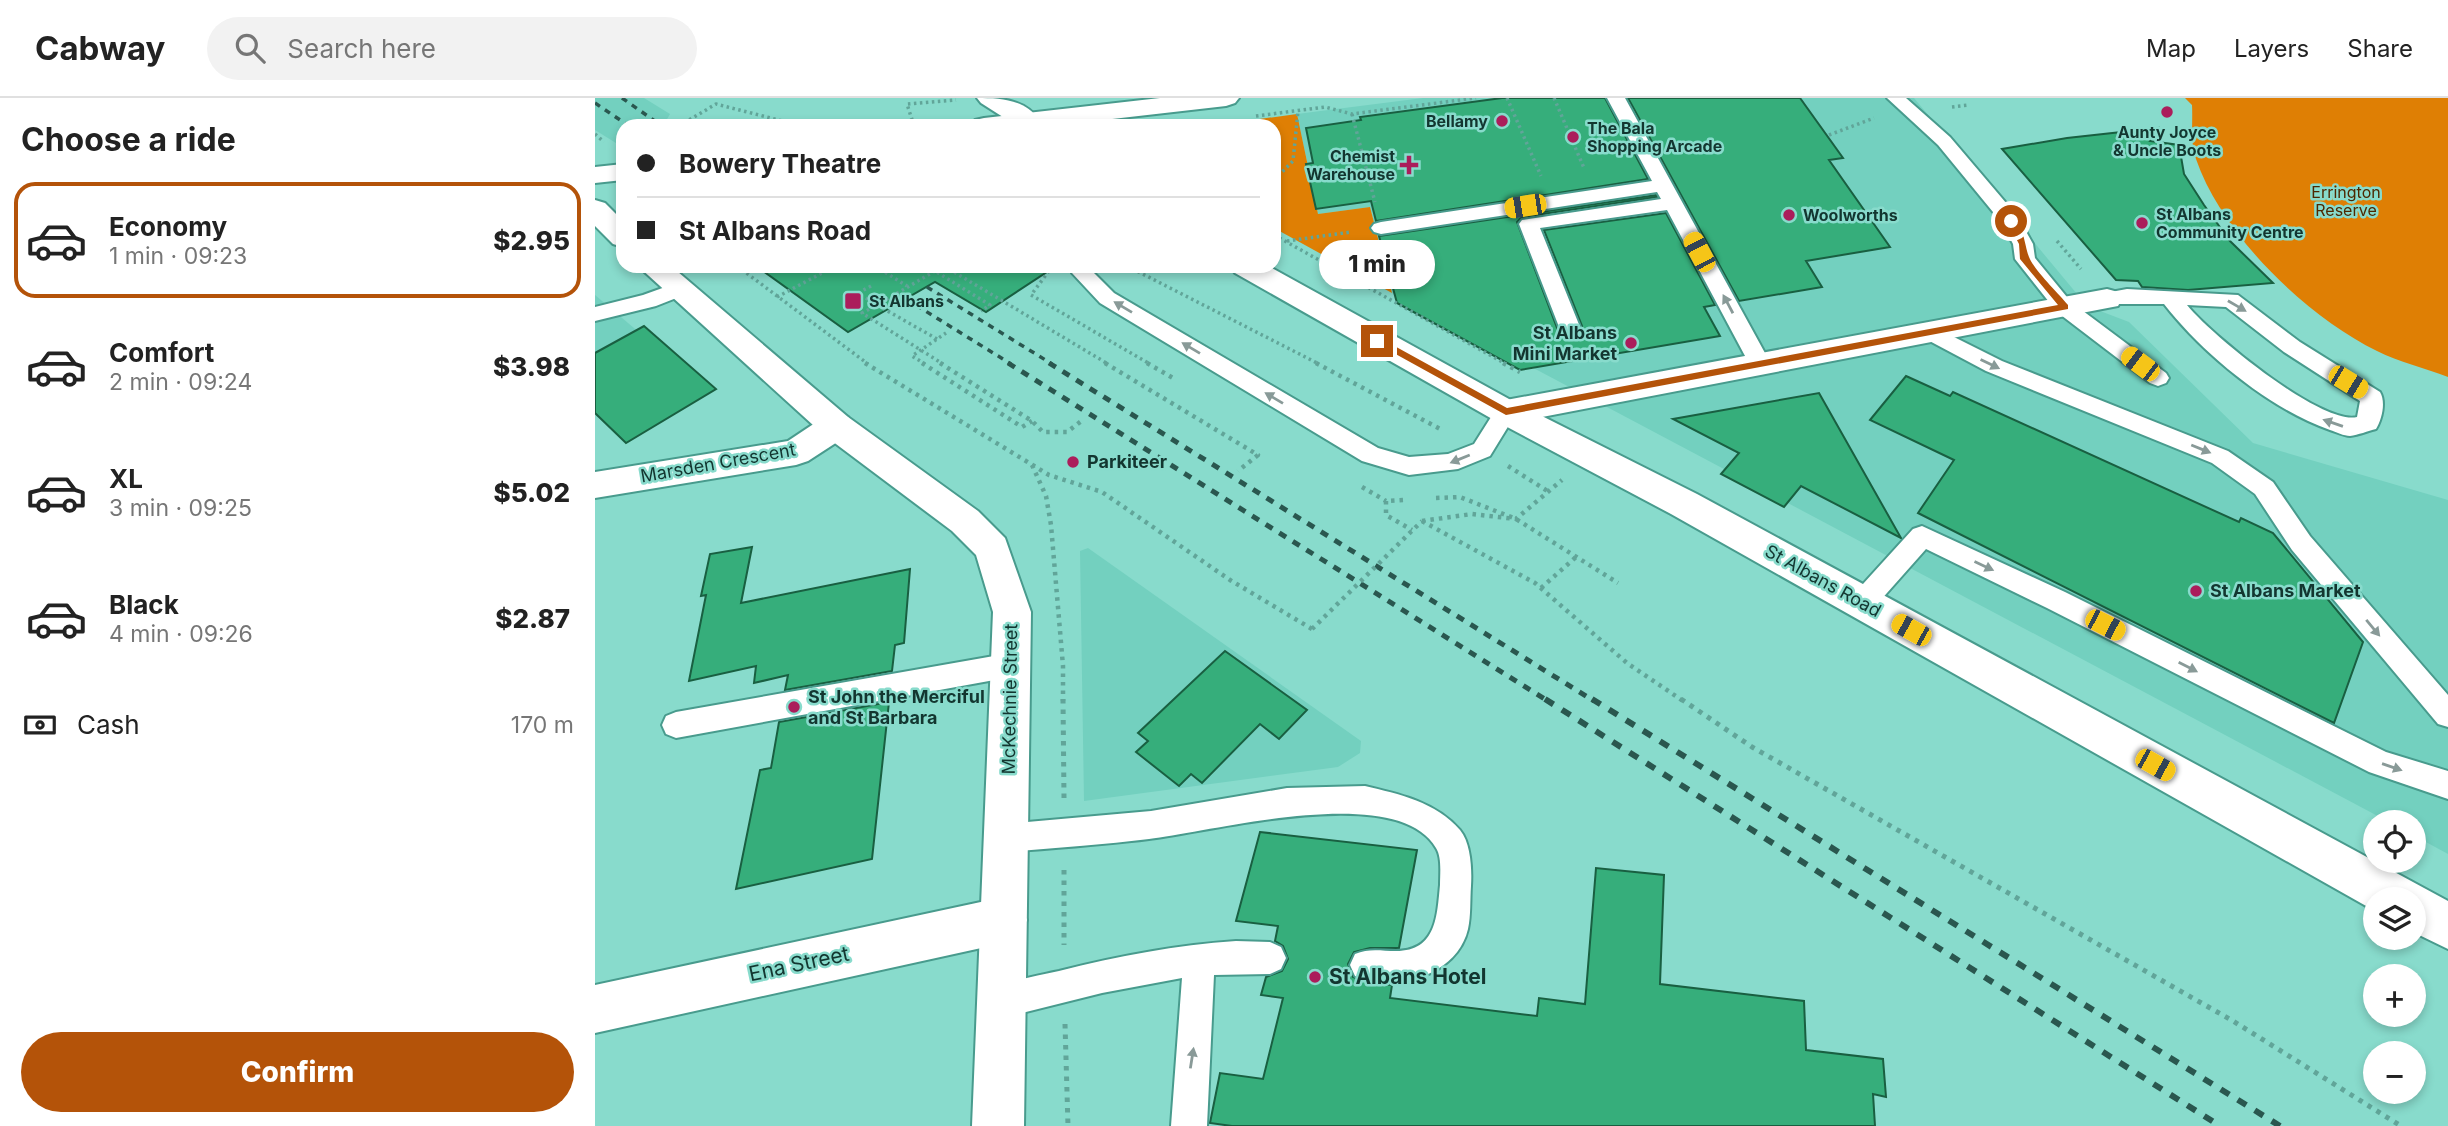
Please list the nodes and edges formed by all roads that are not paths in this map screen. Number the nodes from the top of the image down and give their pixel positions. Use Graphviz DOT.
graph roads {
  1 [pos="1226,98"];
  2 [pos="1616,98"];
  3 [pos="1896,98"];
  4 [pos="978,99"];
  5 [pos="1020,119"];
  6 [pos="1061,119"];
  7 [pos="616,173"];
  8 [pos="595,176"];
  9 [pos="1668,194"];
  10 [pos="595,209"];
  11 [pos="1381,228"];
  12 [pos="616,231"];
  13 [pos="662,273"];
  14 [pos="1082,273"];
  15 [pos="1258,273"];
  16 [pos="682,288"];
  17 [pos="2107,299"];
  18 [pos="2171,299"];
  19 [pos="2064,307"];
  20 [pos="595,314"];
  21 [pos="1569,327"];
  22 [pos="1930,332"];
  23 [pos="1760,364"];
  24 [pos="2158,378"];
  25 [pos="1506,412"];
  26 [pos="836,426"];
  27 [pos="595,485"];
  28 [pos="1862,603"];
  29 [pos="1011,665"];
  30 [pos="2448,715"];
  31 [pos="677,725"];
  32 [pos="2448,785"];
  33 [pos="1006,838"];
  34 [pos="2376,887"];
  35 [pos="2426,914"];
  36 [pos="1004,920"];
  37 [pos="2448,926"];
  38 [pos="1199,958"];
  39 [pos="1271,958"];
  40 [pos="1366,965"];
  41 [pos="1002,1001"];
  42 [pos="595,1009"];
  43 [pos="998,1126"];
  44 [pos="1189,1126"];
  1 -- 6 [label="street"];
  2 -- 9 [label="lane"];
  3 -- 19 [label="lane"];
  4 -- 5 [label="street"];
  7 -- 8 [label="street"];
  9 -- 11 [label="lane"];
  9 -- 21 [label="lane"];
  23 -- 9 [label="lane, one-way"];
  10 -- 12 [label="street"];
  13 -- 16 [label="street, McKechnie Street"];
  25 -- 14 [label="lane, one-way"];
  15 -- 25 [label="street, St Albans Road"];
  16 -- 20 [label="lane"];
  16 -- 26 [label="street, McKechnie Street"];
  17 -- 18 [label="lane"];
  17 -- 19 [label="street"];
  18 -- 18 [label="lane, one-way"];
  19 -- 22 [label="street"];
  19 -- 24 [label="lane"];
  22 -- 23 [label="street"];
  22 -- 30 [label="lane, one-way"];
  23 -- 25 [label="street"];
  25 -- 28 [label="street, St Albans Road"];
  26 -- 27 [label="street, Marsden Crescent"];
  26 -- 29 [label="street, McKechnie Street"];
  28 -- 32 [label="lane, one-way"];
  28 -- 34 [label="street, St Albans Road"];
  29 -- 31 [label="lane"];
  29 -- 33 [label="street, McKechnie Street"];
  33 -- 36 [label="street, McKechnie Street"];
  33 -- 40 [label="lane"];
  35 -- 37 [label="street"];
  36 -- 41 [label="street, McKechnie Street"];
  36 -- 42 [label="street, Ena Street"];
  38 -- 39 [label="lane"];
  38 -- 41 [label="lane"];
  44 -- 38 [label="lane, one-way"];
  41 -- 43 [label="street, McKechnie Street"];
}
